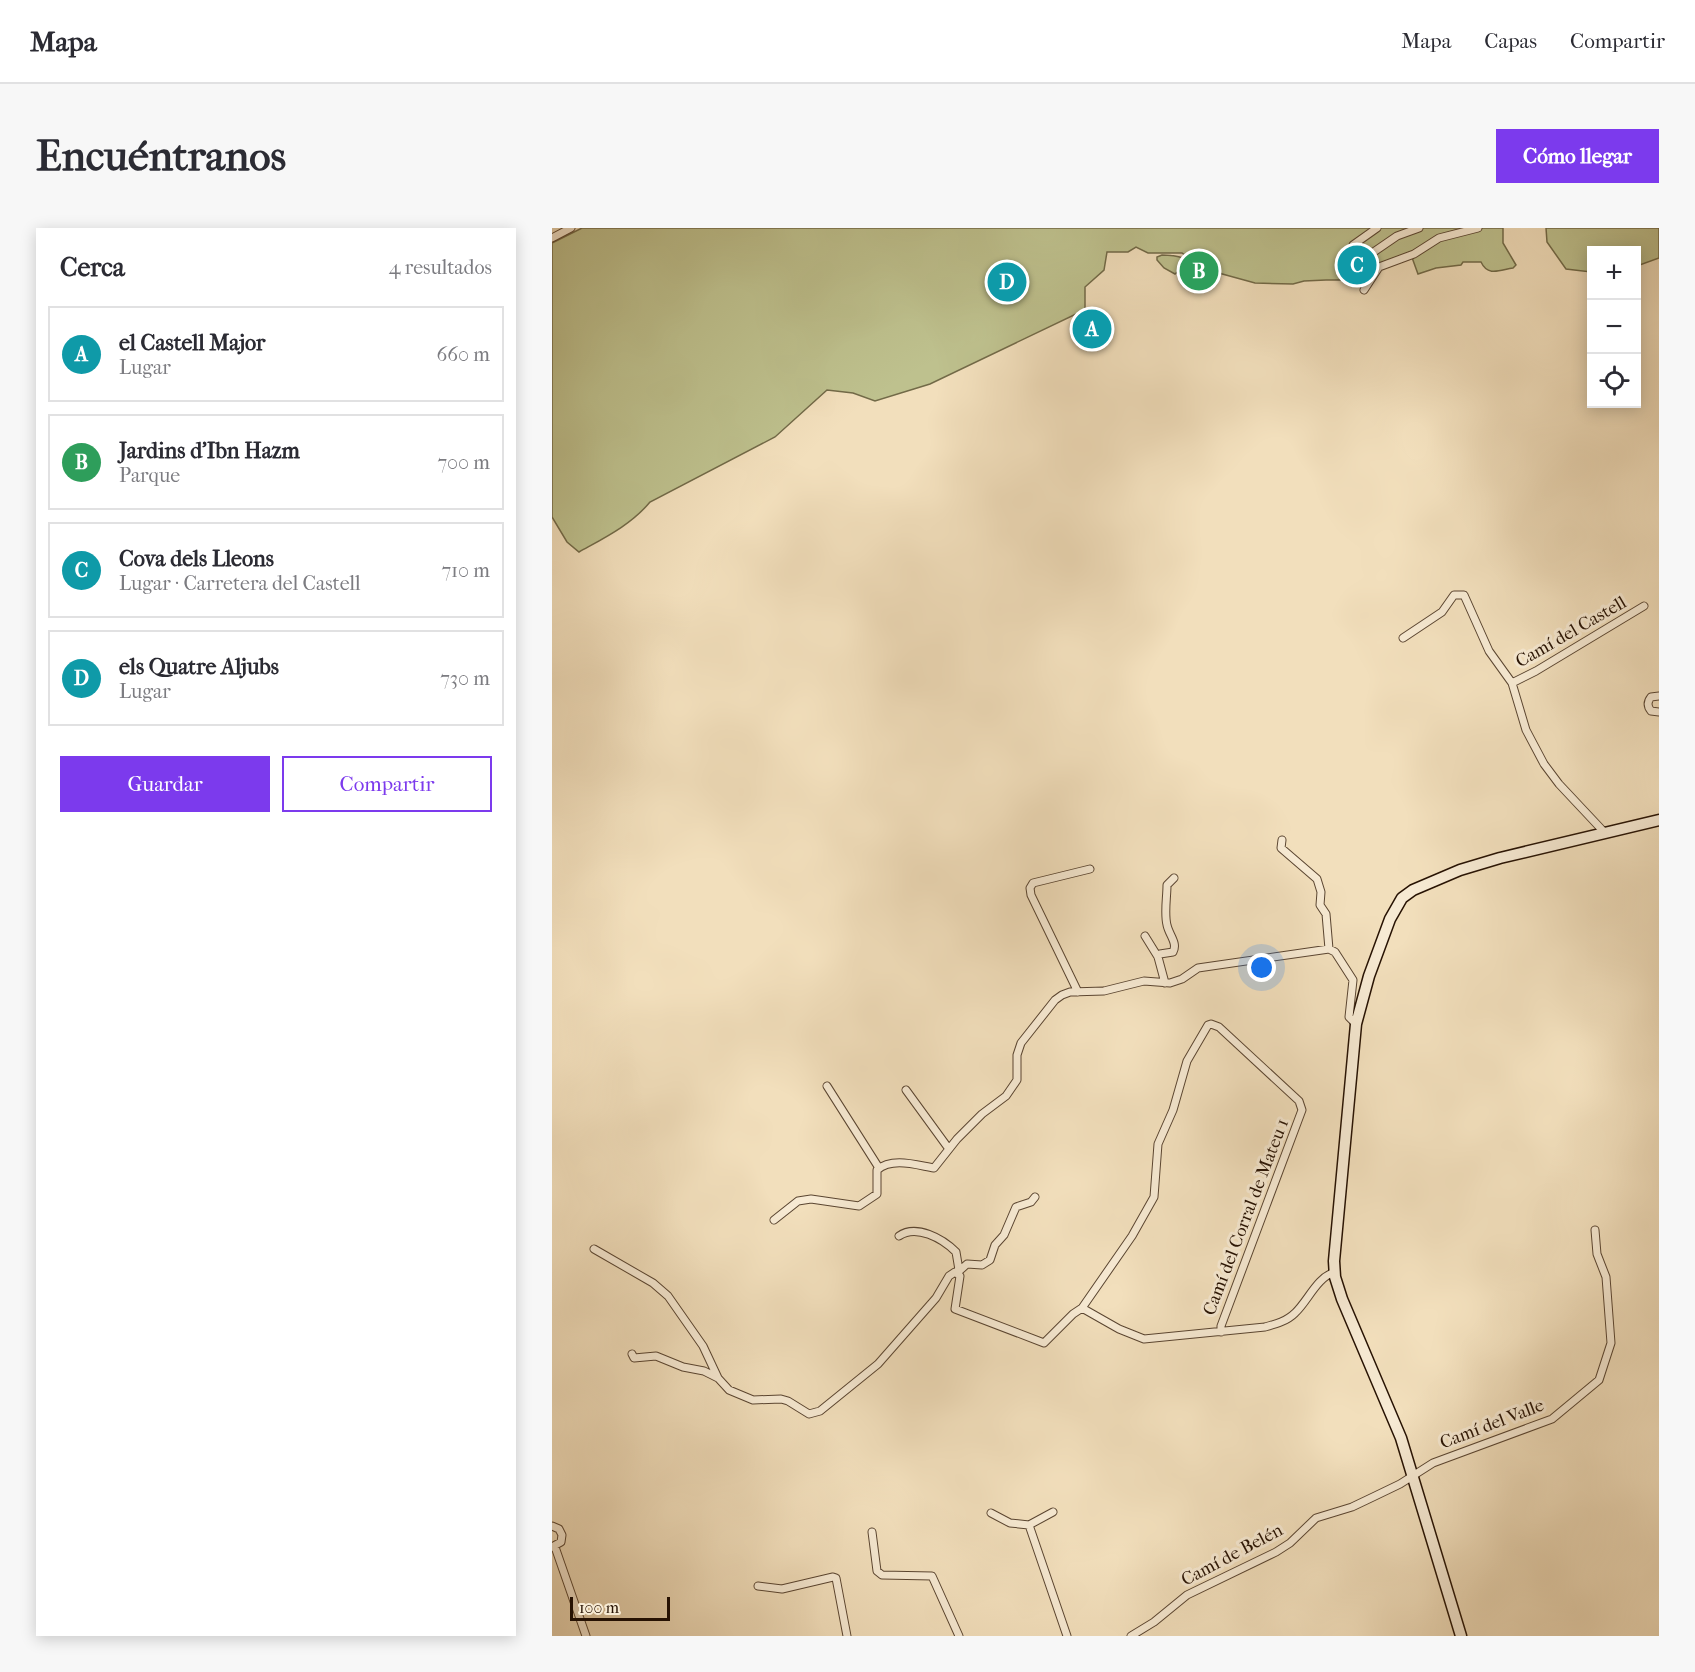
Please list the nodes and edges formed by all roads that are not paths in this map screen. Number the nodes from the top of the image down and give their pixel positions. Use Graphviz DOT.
graph roads {
  1 [pos="571,228"];
  2 [pos="1377,228"];
  3 [pos="1419,228"];
  4 [pos="1478,228"];
  5 [pos="552,238"];
  6 [pos="1364,290"];
  7 [pos="1644,606"];
  8 [pos="1403,638"];
  9 [pos="1512,683"];
  10 [pos="1659,696"];
  11 [pos="1659,712"];
  12 [pos="1659,820"];
  13 [pos="1605,833"];
  14 [pos="1282,840"];
  15 [pos="1090,869"];
  16 [pos="1174,878"];
  17 [pos="1145,936"];
  18 [pos="1329,949"];
  19 [pos="1158,957"];
  20 [pos="1166,983"];
  21 [pos="1078,992"];
  22 [pos="1356,1024"];
  23 [pos="828,1086"];
  24 [pos="906,1090"];
  25 [pos="949,1149"];
  26 [pos="879,1168"];
  27 [pos="1035,1197"];
  28 [pos="774,1220"];
  29 [pos="1595,1230"];
  30 [pos="899,1236"];
  31 [pos="594,1249"];
  32 [pos="958,1271"];
  33 [pos="1335,1272"];
  34 [pos="1082,1308"];
  35 [pos="1221,1332"];
  36 [pos="632,1354"];
  37 [pos="718,1378"];
  38 [pos="1413,1474"];
  39 [pos="1053,1512"];
  40 [pos="991,1513"];
  41 [pos="1029,1525"];
  42 [pos="552,1526"];
  43 [pos="872,1532"];
  44 [pos="554,1547"];
  45 [pos="758,1586"];
  46 [pos="586,1636"];
  47 [pos="847,1636"];
  48 [pos="959,1636"];
  49 [pos="1066,1636"];
  50 [pos="1131,1636"];
  51 [pos="1461,1636"];
  1 -- 5 [label="street"];
  2 -- 3 [label="street"];
  4 -- 6 [label="street"];
  7 -- 9 [label="street, Camí del Castell"];
  8 -- 9 [label="street, Camí del Castell"];
  9 -- 13 [label="street, Camí del Castell"];
  10 -- 11 [label="street"];
  12 -- 13 [label="main road"];
  13 -- 22 [label="main road"];
  14 -- 18 [label="street"];
  15 -- 21 [label="street"];
  16 -- 19 [label="street"];
  17 -- 19 [label="street"];
  18 -- 20 [label="street"];
  18 -- 22 [label="street"];
  19 -- 20 [label="street"];
  20 -- 21 [label="street"];
  21 -- 25 [label="street"];
  22 -- 33 [label="main road"];
  23 -- 26 [label="street"];
  24 -- 25 [label="street"];
  25 -- 26 [label="street"];
  26 -- 28 [label="street"];
  27 -- 32 [label="street"];
  29 -- 38 [label="street, Camí del Valle"];
  30 -- 32 [label="street"];
  31 -- 37 [label="street"];
  32 -- 34 [label="street"];
  32 -- 37 [label="street"];
  33 -- 35 [label="street"];
  33 -- 38 [label="main road"];
  34 -- 35 [label="street"];
  34 -- 35 [label="street, Camí del Corral de Mateu 1"];
  36 -- 37 [label="street"];
  38 -- 50 [label="street, Camí de Belén"];
  38 -- 51 [label="main road"];
  39 -- 41 [label="street"];
  40 -- 41 [label="street"];
  41 -- 49 [label="street"];
  42 -- 44 [label="street"];
  43 -- 48 [label="street"];
  44 -- 46 [label="street"];
  45 -- 47 [label="street"];
}
